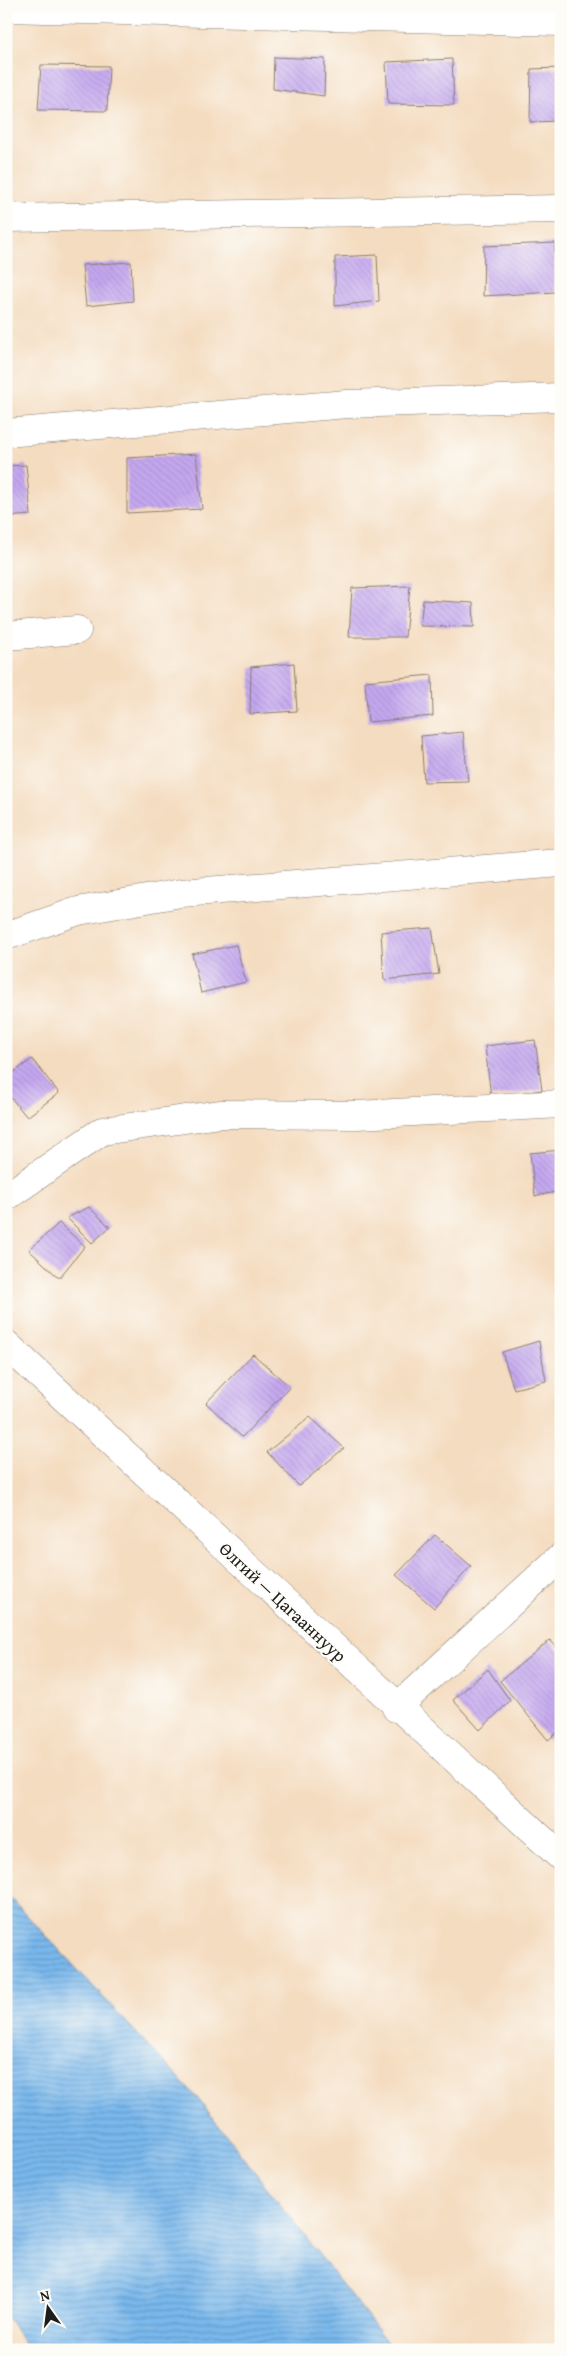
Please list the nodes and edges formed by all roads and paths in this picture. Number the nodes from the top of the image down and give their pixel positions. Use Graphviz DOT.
graph roads {
  1 [pos="6,8"];
  2 [pos="561,22"];
  3 [pos="561,209"];
  4 [pos="6,218"];
  5 [pos="561,397"];
  6 [pos="6,433"];
  7 [pos="77,630"];
  8 [pos="6,636"];
  9 [pos="561,863"];
  10 [pos="6,936"];
  11 [pos="561,1104"];
  12 [pos="6,1197"];
  13 [pos="6,1344"];
  14 [pos="561,1557"];
  15 [pos="396,1708"];
  16 [pos="561,1857"];
  1 -- 2 [label="main road"];
  3 -- 4 [label="main road"];
  5 -- 6 [label="main road"];
  7 -- 8 [label="main road"];
  9 -- 10 [label="main road"];
  11 -- 12 [label="main road"];
  13 -- 15 [label="main road, Өлгий — Цагааннуур"];
  14 -- 15 [label="main road"];
  15 -- 16 [label="main road, Өлгий — Цагааннуур"];
}
